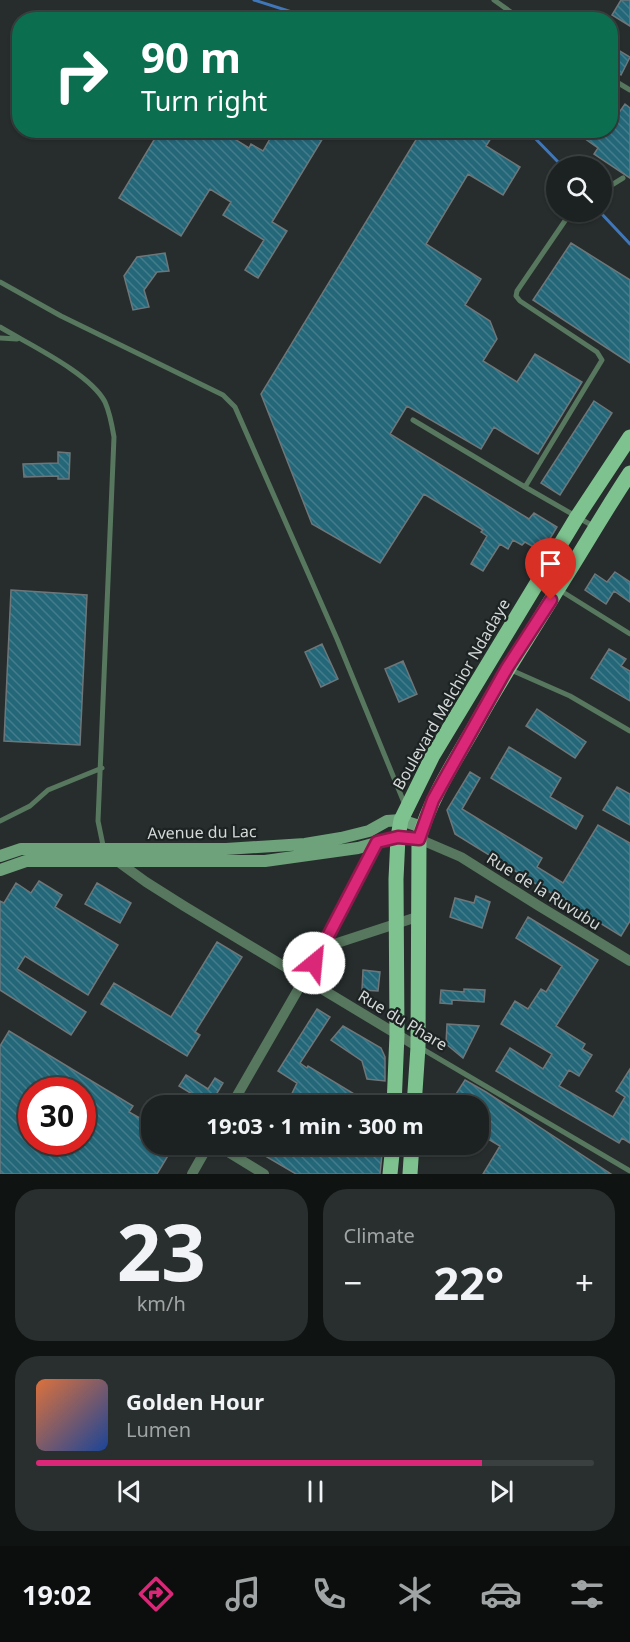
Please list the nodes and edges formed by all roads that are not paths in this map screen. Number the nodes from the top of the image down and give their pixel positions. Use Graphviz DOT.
graph roads {
  1 [pos="494,0"];
  2 [pos="510,12"];
  3 [pos="623,178"];
  4 [pos="612,185"];
  5 [pos="564,222"];
  6 [pos="0,282"];
  7 [pos="0,327"];
  8 [pos="0,338"];
  9 [pos="19,339"];
  10 [pos="412,420"];
  11 [pos="630,437"];
  12 [pos="630,473"];
  13 [pos="525,487"];
  14 [pos="577,517"];
  15 [pos="594,526"];
  16 [pos="540,578"];
  17 [pos="558,589"];
  18 [pos="630,634"];
  19 [pos="507,668"];
  20 [pos="630,731"];
  21 [pos="102,768"];
  22 [pos="404,813"];
  23 [pos="0,821"];
  24 [pos="421,833"];
  25 [pos="398,837"];
  26 [pos="377,842"];
  27 [pos="104,850"];
  28 [pos="0,856"];
  29 [pos="117,862"];
  30 [pos="0,870"];
  31 [pos="420,916"];
  32 [pos="395,924"];
  33 [pos="322,948"];
  34 [pos="630,961"];
  35 [pos="305,978"];
  36 [pos="397,1034"];
  37 [pos="418,1047"];
  38 [pos="237,1095"];
  39 [pos="394,1095"];
  40 [pos="415,1095"];
  41 [pos="203,1155"];
  42 [pos="233,1155"];
  43 [pos="392,1155"];
  44 [pos="411,1155"];
  45 [pos="630,1171"];
  46 [pos="192,1174"];
  47 [pos="264,1174"];
  48 [pos="390,1174"];
  49 [pos="410,1174"];
  1 -- 2 [label="lane"];
  3 -- 4 [label="lane"];
  5 -- 13 [label="lane"];
  6 -- 22 [label="lane"];
  7 -- 9 [label="lane"];
  8 -- 9 [label="lane"];
  9 -- 21 [label="lane"];
  10 -- 13 [label="lane"];
  11 -- 14 [label="main road, Boulevard Melchior Ndadaye"];
  12 -- 15 [label="main road"];
  13 -- 14 [label="lane"];
  14 -- 15 [label="lane"];
  14 -- 16 [label="main road, Boulevard Melchior Ndadaye"];
  15 -- 17 [label="main road"];
  16 -- 17 [label="lane"];
  16 -- 22 [label="main road, Boulevard Melchior Ndadaye"];
  17 -- 18 [label="lane"];
  17 -- 19 [label="main road"];
  19 -- 20 [label="lane"];
  19 -- 24 [label="main road"];
  21 -- 23 [label="lane"];
  21 -- 27 [label="lane"];
  22 -- 24 [label="main road"];
  22 -- 25 [label="main road, Boulevard Melchior Ndadaye"];
  22 -- 27 [label="main road, Avenue du Lac"];
  24 -- 25 [label="main road, Avenue du Lac"];
  24 -- 31 [label="main road"];
  24 -- 34 [label="street, Rue de la Ruvubu"];
  25 -- 26 [label="main road, Avenue du Lac"];
  25 -- 32 [label="main road, Boulevard Melchior Ndadaye"];
  26 -- 29 [label="main road, Avenue du Lac"];
  26 -- 33 [label="street"];
  27 -- 28 [label="main road, Avenue du Lac"];
  27 -- 29 [label="street, Rue du Phare"];
  29 -- 30 [label="main road, Avenue du Lac"];
  29 -- 35 [label="street, Rue du Phare"];
  31 -- 32 [label="street"];
  31 -- 37 [label="main road"];
  32 -- 33 [label="street"];
  32 -- 36 [label="main road, Boulevard Melchior Ndadaye"];
  33 -- 35 [label="street"];
  35 -- 36 [label="street, Rue du Phare"];
  35 -- 38 [label="street"];
  36 -- 37 [label="street, Rue du Phare"];
  36 -- 39 [label="main road, Boulevard Melchior Ndadaye"];
  37 -- 40 [label="main road"];
  37 -- 45 [label="lane, Rue du Phare"];
  41 -- 46 [label="street"];
  42 -- 47 [label="street"];
  43 -- 48 [label="main road"];
  44 -- 49 [label="main road"];
}
